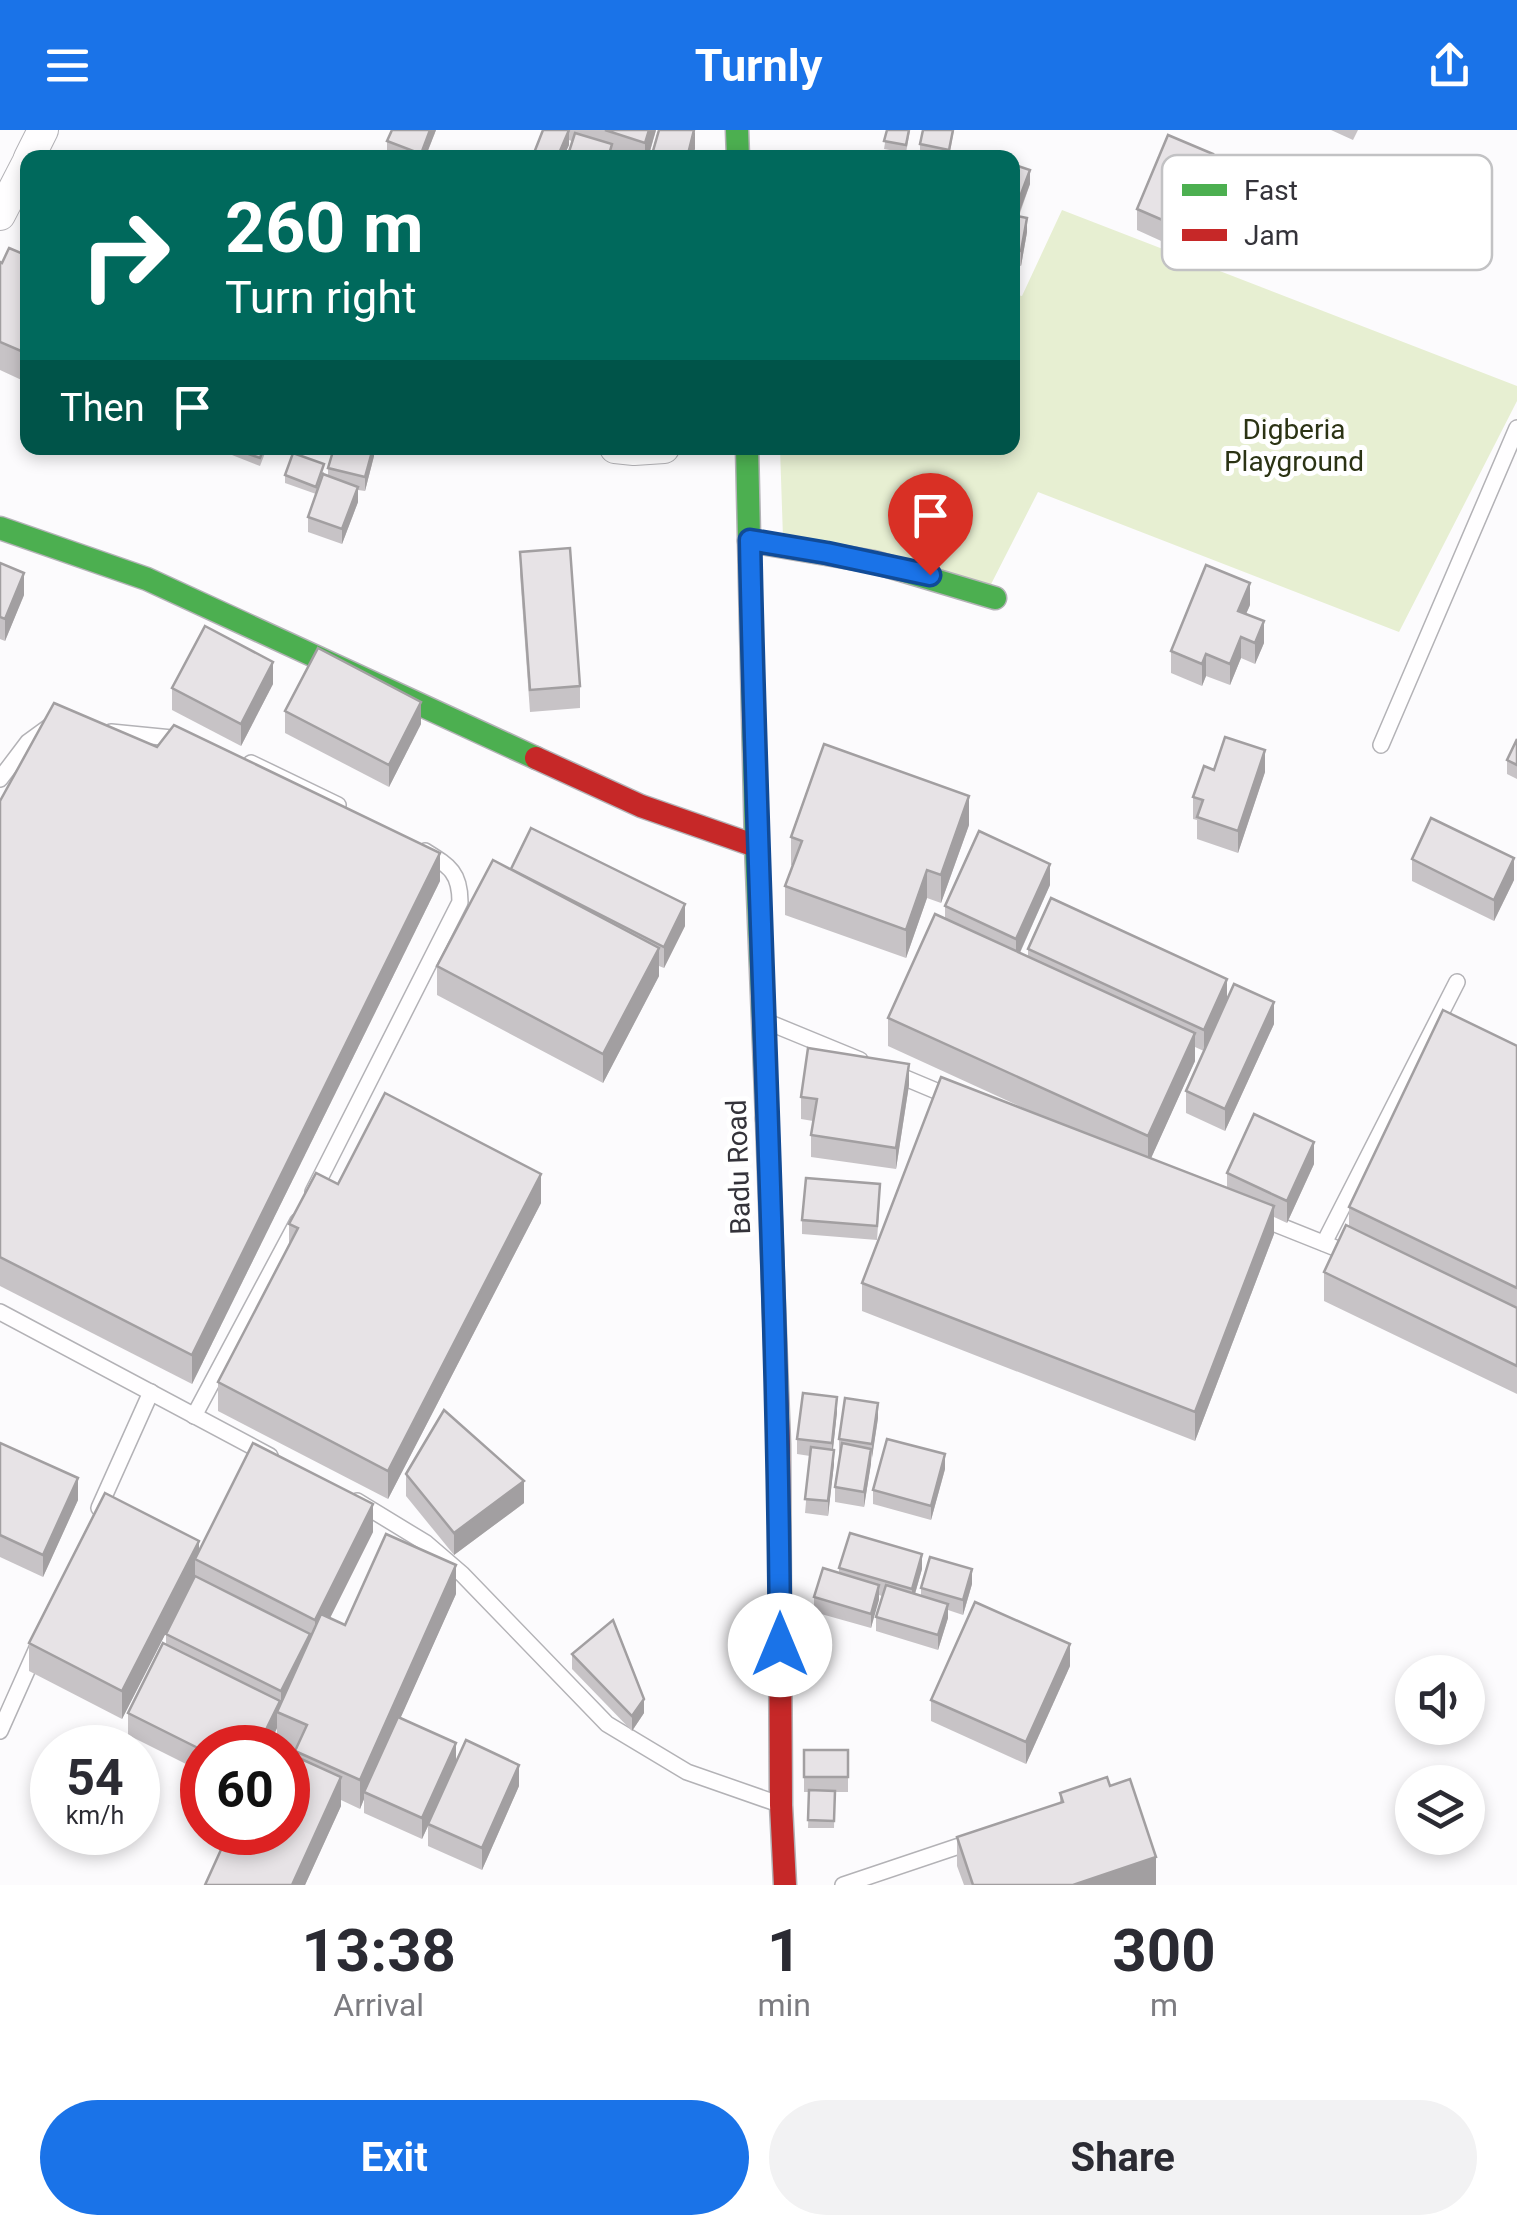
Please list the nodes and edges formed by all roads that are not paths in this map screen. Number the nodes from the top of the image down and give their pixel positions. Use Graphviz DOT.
graph roads {
  1 [pos="20,175"];
  2 [pos="0,215"];
  3 [pos="1517,428"];
  4 [pos="746,455"];
  5 [pos="0,528"];
  6 [pos="750,540"];
  7 [pos="995,598"];
  8 [pos="63,724"];
  9 [pos="92,726"];
  10 [pos="194,742"];
  11 [pos="1380,746"];
  12 [pos="241,759"];
  13 [pos="0,779"];
  14 [pos="348,810"];
  15 [pos="404,839"];
  16 [pos="756,846"];
  17 [pos="1457,982"];
  18 [pos="762,1020"];
  19 [pos="976,1107"];
  20 [pos="1250,1214"];
  21 [pos="1324,1242"];
  22 [pos="1377,1266"];
  23 [pos="0,1312"];
  24 [pos="151,1392"];
  25 [pos="194,1416"];
  26 [pos="282,1462"];
  27 [pos="334,1489"];
  28 [pos="95,1517"];
  29 [pos="48,1624"];
  30 [pos="0,1731"];
  31 [pos="781,1805"];
  32 [pos="986,1836"];
  33 [pos="785,1885"];
  34 [pos="843,1885"];
  1 -- 2 [label="street"];
  3 -- 11 [label="lane"];
  4 -- 6 [label="main road, Badu Road"];
  5 -- 16 [label="main road"];
  6 -- 7 [label="main road"];
  6 -- 16 [label="main road, Badu Road"];
  8 -- 13 [label="lane"];
  9 -- 10 [label="lane"];
  12 -- 14 [label="lane"];
  15 -- 25 [label="lane"];
  16 -- 18 [label="main road, Badu Road"];
  17 -- 21 [label="lane"];
  18 -- 19 [label="lane"];
  18 -- 31 [label="main road, Badu Road"];
  20 -- 21 [label="lane"];
  21 -- 22 [label="lane"];
  23 -- 24 [label="lane"];
  24 -- 25 [label="lane"];
  24 -- 28 [label="lane"];
  25 -- 26 [label="lane"];
  27 -- 31 [label="lane"];
  29 -- 30 [label="lane"];
  31 -- 33 [label="main road, Badu Road"];
  32 -- 34 [label="lane"];
}
